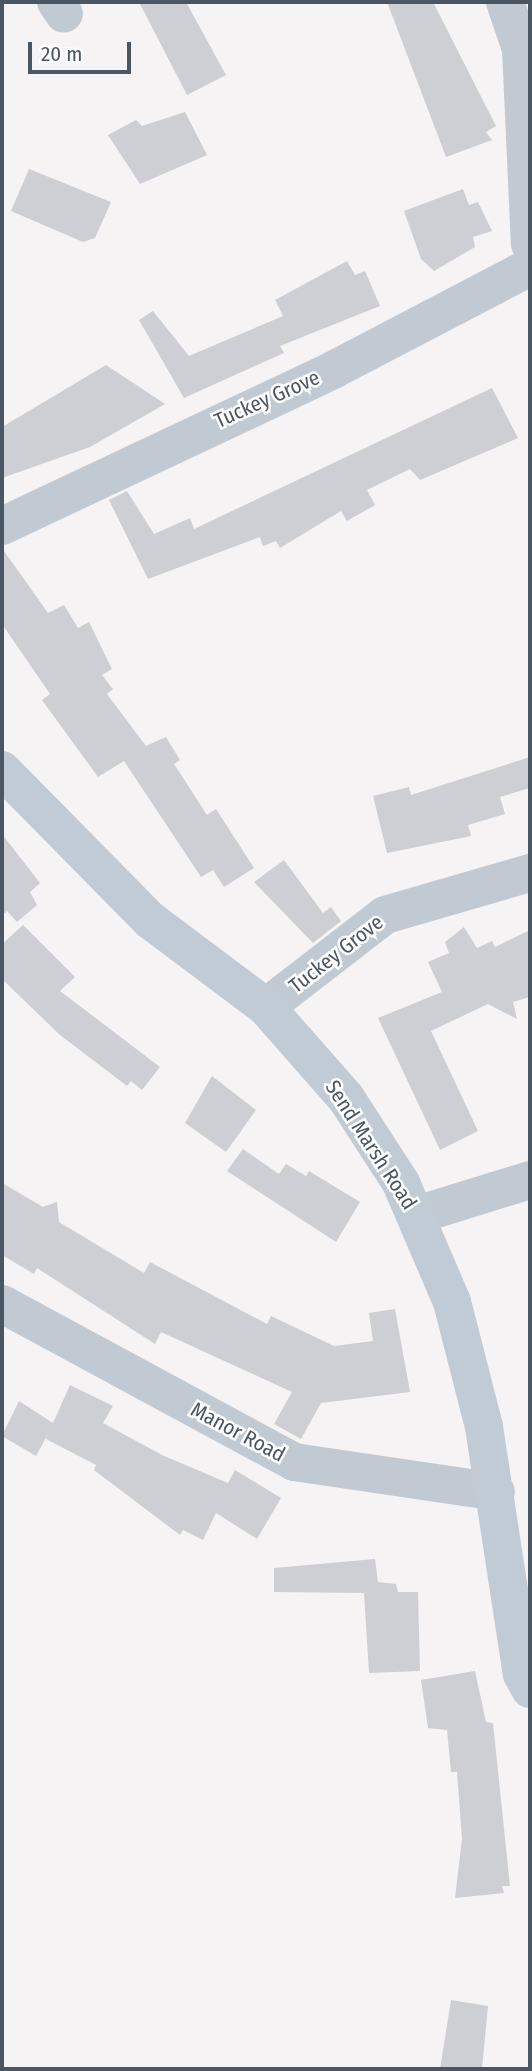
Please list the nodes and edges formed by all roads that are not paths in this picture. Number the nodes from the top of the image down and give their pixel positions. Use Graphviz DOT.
graph roads {
  1 [pos="505,2"];
  2 [pos="530,244"];
  3 [pos="530,267"];
  4 [pos="2,526"];
  5 [pos="2,770"];
  6 [pos="530,873"];
  7 [pos="266,1007"];
  8 [pos="530,1180"];
  9 [pos="417,1215"];
  10 [pos="2,1304"];
  11 [pos="496,1492"];
  12 [pos="530,1689"];
  1 -- 2 [label="street"];
  3 -- 4 [label="street, Tuckey Grove"];
  5 -- 7 [label="main road, Send Marsh Road"];
  6 -- 7 [label="street, Tuckey Grove"];
  7 -- 9 [label="main road, Send Marsh Road"];
  8 -- 9 [label="street"];
  9 -- 11 [label="main road, Send Marsh Road"];
  10 -- 11 [label="street, Manor Road"];
  11 -- 12 [label="main road, Send Marsh Road"];
}
